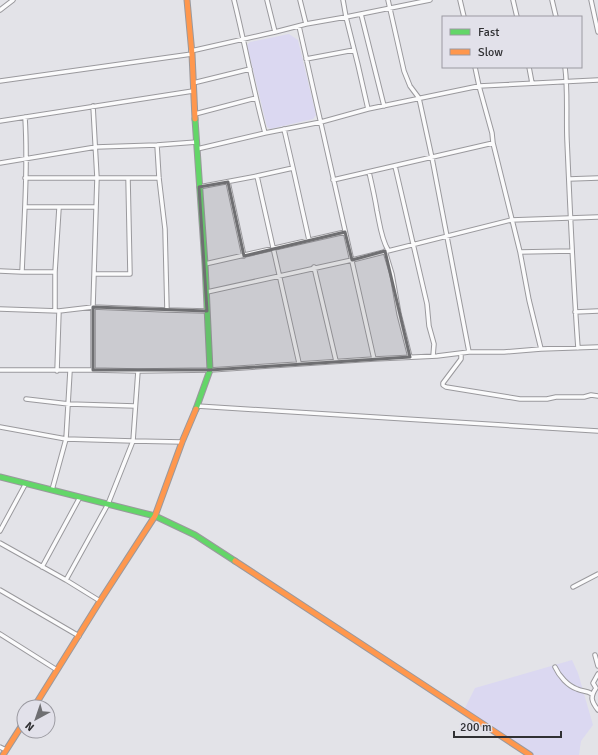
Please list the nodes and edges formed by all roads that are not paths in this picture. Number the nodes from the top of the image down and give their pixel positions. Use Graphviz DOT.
graph roads {
  1 [pos="13,0"];
  2 [pos="187,0"];
  3 [pos="234,0"];
  4 [pos="267,0"];
  5 [pos="300,0"];
  6 [pos="343,0"];
  7 [pos="388,0"];
  8 [pos="430,0"];
  9 [pos="460,0"];
  10 [pos="513,0"];
  11 [pos="552,0"];
  12 [pos="591,0"];
  13 [pos="389,8"];
  14 [pos="0,10"];
  15 [pos="361,14"];
  16 [pos="464,16"];
  17 [pos="517,16"];
  18 [pos="556,16"];
  19 [pos="346,17"];
  20 [pos="306,24"];
  21 [pos="299,26"];
  22 [pos="275,32"];
  23 [pos="598,32"];
  24 [pos="243,39"];
  25 [pos="354,50"];
  26 [pos="192,52"];
  27 [pos="306,59"];
  28 [pos="250,68"];
  29 [pos="475,68"];
  30 [pos="529,68"];
  31 [pos="565,68"];
  32 [pos="598,80"];
  33 [pos="0,81"];
  34 [pos="567,81"];
  35 [pos="192,83"];
  36 [pos="532,83"];
  37 [pos="479,86"];
  38 [pos="193,91"];
  39 [pos="256,98"];
  40 [pos="419,98"];
  41 [pos="93,106"];
  42 [pos="384,106"];
  43 [pos="368,109"];
  44 [pos="195,114"];
  45 [pos="25,117"];
  46 [pos="0,121"];
  47 [pos="321,122"];
  48 [pos="284,129"];
  49 [pos="265,133"];
  50 [pos="197,142"];
  51 [pos="493,143"];
  52 [pos="157,145"];
  53 [pos="96,147"];
  54 [pos="197,149"];
  55 [pos="432,158"];
  56 [pos="26,160"];
  57 [pos="0,163"];
  58 [pos="395,166"];
  59 [pos="293,168"];
  60 [pos="368,172"];
  61 [pos="256,176"];
  62 [pos="25,178"];
  63 [pos="97,178"];
  64 [pos="128,178"];
  65 [pos="159,178"];
  66 [pos="598,178"];
  67 [pos="569,179"];
  68 [pos="333,180"];
  69 [pos="228,182"];
  70 [pos="199,187"];
  71 [pos="25,207"];
  72 [pos="96,207"];
  73 [pos="60,208"];
  74 [pos="598,217"];
  75 [pos="571,218"];
  76 [pos="511,220"];
  77 [pos="345,232"];
  78 [pos="446,235"];
  79 [pos="309,240"];
  80 [pos="413,244"];
  81 [pos="272,249"];
  82 [pos="386,251"];
  83 [pos="572,251"];
  84 [pos="520,252"];
  85 [pos="244,256"];
  86 [pos="352,260"];
  87 [pos="205,264"];
  88 [pos="314,267"];
  89 [pos="0,271"];
  90 [pos="22,272"];
  91 [pos="55,272"];
  92 [pos="94,274"];
  93 [pos="279,275"];
  94 [pos="207,292"];
  95 [pos="93,307"];
  96 [pos="0,310"];
  97 [pos="167,310"];
  98 [pos="57,311"];
  99 [pos="207,311"];
  100 [pos="598,311"];
  101 [pos="575,312"];
  102 [pos="598,347"];
  103 [pos="578,348"];
  104 [pos="541,349"];
  105 [pos="468,352"];
  106 [pos="461,353"];
  107 [pos="433,356"];
  108 [pos="410,357"];
  109 [pos="374,359"];
  110 [pos="336,361"];
  111 [pos="298,363"];
  112 [pos="0,370"];
  113 [pos="93,370"];
  114 [pos="210,370"];
  115 [pos="57,371"];
  116 [pos="70,371"];
  117 [pos="138,371"];
  118 [pos="598,396"];
  119 [pos="26,399"];
  120 [pos="69,404"];
  121 [pos="135,406"];
  122 [pos="197,406"];
  123 [pos="0,427"];
  124 [pos="598,431"];
  125 [pos="66,439"];
  126 [pos="133,441"];
  127 [pos="182,442"];
  128 [pos="0,477"];
  129 [pos="26,483"];
  130 [pos="52,490"];
  131 [pos="80,497"];
  132 [pos="108,504"];
  133 [pos="155,516"];
  134 [pos="0,531"];
  135 [pos="0,543"];
  136 [pos="42,567"];
  137 [pos="598,574"];
  138 [pos="66,580"];
  139 [pos="574,587"];
  140 [pos="0,590"];
  141 [pos="100,601"];
  142 [pos="0,634"];
  143 [pos="78,636"];
  144 [pos="595,655"];
  145 [pos="598,666"];
  146 [pos="555,667"];
  147 [pos="57,670"];
  148 [pos="598,674"];
  149 [pos="592,694"];
  150 [pos="39,699"];
  151 [pos="598,710"];
  152 [pos="16,735"];
  153 [pos="0,747"];
  154 [pos="5,752"];
  155 [pos="530,755"];
  1 -- 14 [label="street"];
  2 -- 26 [label="street"];
  3 -- 24 [label="street"];
  4 -- 22 [label="street"];
  5 -- 20 [label="street"];
  6 -- 19 [label="street"];
  7 -- 13 [label="street"];
  8 -- 13 [label="street"];
  9 -- 16 [label="street"];
  10 -- 17 [label="street"];
  11 -- 18 [label="street"];
  12 -- 23 [label="street"];
  13 -- 15 [label="street"];
  13 -- 40 [label="street"];
  15 -- 19 [label="street"];
  15 -- 42 [label="street"];
  19 -- 20 [label="street"];
  19 -- 25 [label="street"];
  20 -- 21 [label="street"];
  21 -- 22 [label="street"];
  21 -- 27 [label="street"];
  22 -- 24 [label="street"];
  24 -- 26 [label="street"];
  24 -- 28 [label="street"];
  25 -- 27 [label="street"];
  25 -- 43 [label="street"];
  26 -- 33 [label="street"];
  26 -- 35 [label="street"];
  27 -- 47 [label="street"];
  28 -- 35 [label="street"];
  28 -- 39 [label="street"];
  29 -- 37 [label="street"];
  30 -- 36 [label="street"];
  31 -- 34 [label="street"];
  32 -- 34 [label="street"];
  34 -- 36 [label="street"];
  34 -- 67 [label="street"];
  35 -- 38 [label="street"];
  36 -- 37 [label="street"];
  37 -- 40 [label="street"];
  37 -- 51 [label="street"];
  38 -- 41 [label="street"];
  38 -- 44 [label="street"];
  39 -- 44 [label="street"];
  39 -- 49 [label="street"];
  40 -- 42 [label="street"];
  40 -- 55 [label="street"];
  41 -- 45 [label="street"];
  41 -- 53 [label="street"];
  42 -- 43 [label="street"];
  43 -- 47 [label="street"];
  44 -- 50 [label="street"];
  45 -- 46 [label="street"];
  45 -- 56 [label="street"];
  47 -- 48 [label="street"];
  47 -- 68 [label="street"];
  48 -- 49 [label="street"];
  48 -- 59 [label="street"];
  49 -- 54 [label="street"];
  50 -- 52 [label="street"];
  50 -- 54 [label="street"];
  51 -- 55 [label="street"];
  51 -- 76 [label="street"];
  52 -- 53 [label="street"];
  52 -- 65 [label="street"];
  53 -- 56 [label="street"];
  53 -- 63 [label="street"];
  54 -- 70 [label="street"];
  55 -- 58 [label="street"];
  55 -- 78 [label="street"];
  56 -- 57 [label="street"];
  56 -- 62 [label="street"];
  58 -- 60 [label="street"];
  58 -- 80 [label="street"];
  59 -- 61 [label="street"];
  59 -- 79 [label="street"];
  60 -- 68 [label="street"];
  60 -- 82 [label="street"];
  61 -- 69 [label="street"];
  61 -- 81 [label="street"];
  62 -- 63 [label="street"];
  62 -- 71 [label="street"];
  63 -- 64 [label="street"];
  63 -- 72 [label="street"];
  64 -- 65 [label="street"];
  64 -- 92 [label="street"];
  65 -- 97 [label="street"];
  66 -- 67 [label="street"];
  67 -- 75 [label="street"];
  68 -- 77 [label="street"];
  69 -- 70 [label="street"];
  69 -- 85 [label="street"];
  70 -- 87 [label="street"];
  71 -- 73 [label="street"];
  71 -- 90 [label="street"];
  72 -- 73 [label="street"];
  72 -- 92 [label="street"];
  73 -- 91 [label="street"];
  74 -- 75 [label="street"];
  75 -- 76 [label="street"];
  75 -- 83 [label="street"];
  76 -- 78 [label="street"];
  76 -- 84 [label="street"];
  77 -- 79 [label="street"];
  77 -- 86 [label="street"];
  78 -- 80 [label="street"];
  78 -- 105 [label="street"];
  79 -- 81 [label="street"];
  80 -- 82 [label="street"];
  80 -- 107 [label="street"];
  81 -- 85 [label="street"];
  81 -- 93 [label="street"];
  82 -- 86 [label="street"];
  82 -- 108 [label="street"];
  83 -- 84 [label="street"];
  83 -- 101 [label="street"];
  84 -- 104 [label="street"];
  85 -- 87 [label="street"];
  86 -- 88 [label="street"];
  86 -- 109 [label="street"];
  87 -- 94 [label="street"];
  88 -- 93 [label="street"];
  88 -- 110 [label="street"];
  89 -- 90 [label="street"];
  90 -- 91 [label="street"];
  91 -- 98 [label="street"];
  92 -- 95 [label="street"];
  93 -- 94 [label="street"];
  93 -- 111 [label="street"];
  94 -- 99 [label="street"];
  95 -- 97 [label="street"];
  95 -- 98 [label="street"];
  95 -- 113 [label="street"];
  96 -- 98 [label="street"];
  97 -- 99 [label="street"];
  98 -- 115 [label="street"];
  99 -- 114 [label="street"];
  100 -- 101 [label="street"];
  101 -- 103 [label="street"];
  102 -- 103 [label="street"];
  103 -- 104 [label="street"];
  104 -- 105 [label="street"];
  105 -- 106 [label="street"];
  106 -- 107 [label="street"];
  106 -- 118 [label="street"];
  107 -- 108 [label="street"];
  108 -- 109 [label="street"];
  109 -- 110 [label="street"];
  110 -- 111 [label="street"];
  111 -- 114 [label="street"];
  112 -- 115 [label="street"];
  113 -- 116 [label="street"];
  113 -- 117 [label="street"];
  114 -- 117 [label="street"];
  114 -- 122 [label="street"];
  115 -- 116 [label="street"];
  116 -- 120 [label="street"];
  117 -- 121 [label="street"];
  119 -- 120 [label="street"];
  120 -- 121 [label="street"];
  120 -- 125 [label="street"];
  121 -- 126 [label="street"];
  122 -- 124 [label="street"];
  122 -- 127 [label="street"];
  123 -- 125 [label="street"];
  125 -- 126 [label="street"];
  125 -- 130 [label="street"];
  126 -- 127 [label="street"];
  126 -- 132 [label="street"];
  127 -- 133 [label="street"];
  128 -- 129 [label="street"];
  129 -- 130 [label="street"];
  129 -- 134 [label="street"];
  130 -- 131 [label="street"];
  131 -- 132 [label="street"];
  131 -- 136 [label="street"];
  132 -- 133 [label="street"];
  132 -- 138 [label="street"];
  133 -- 141 [label="street"];
  133 -- 155 [label="street"];
  135 -- 136 [label="street"];
  136 -- 138 [label="street"];
  137 -- 139 [label="street"];
  138 -- 141 [label="street"];
  140 -- 143 [label="street"];
  141 -- 143 [label="street"];
  142 -- 147 [label="street"];
  143 -- 147 [label="street"];
  144 -- 145 [label="street"];
  146 -- 149 [label="street"];
  147 -- 150 [label="street"];
  148 -- 149 [label="street"];
  149 -- 151 [label="street"];
  152 -- 154 [label="street"];
  153 -- 154 [label="street"];
}
